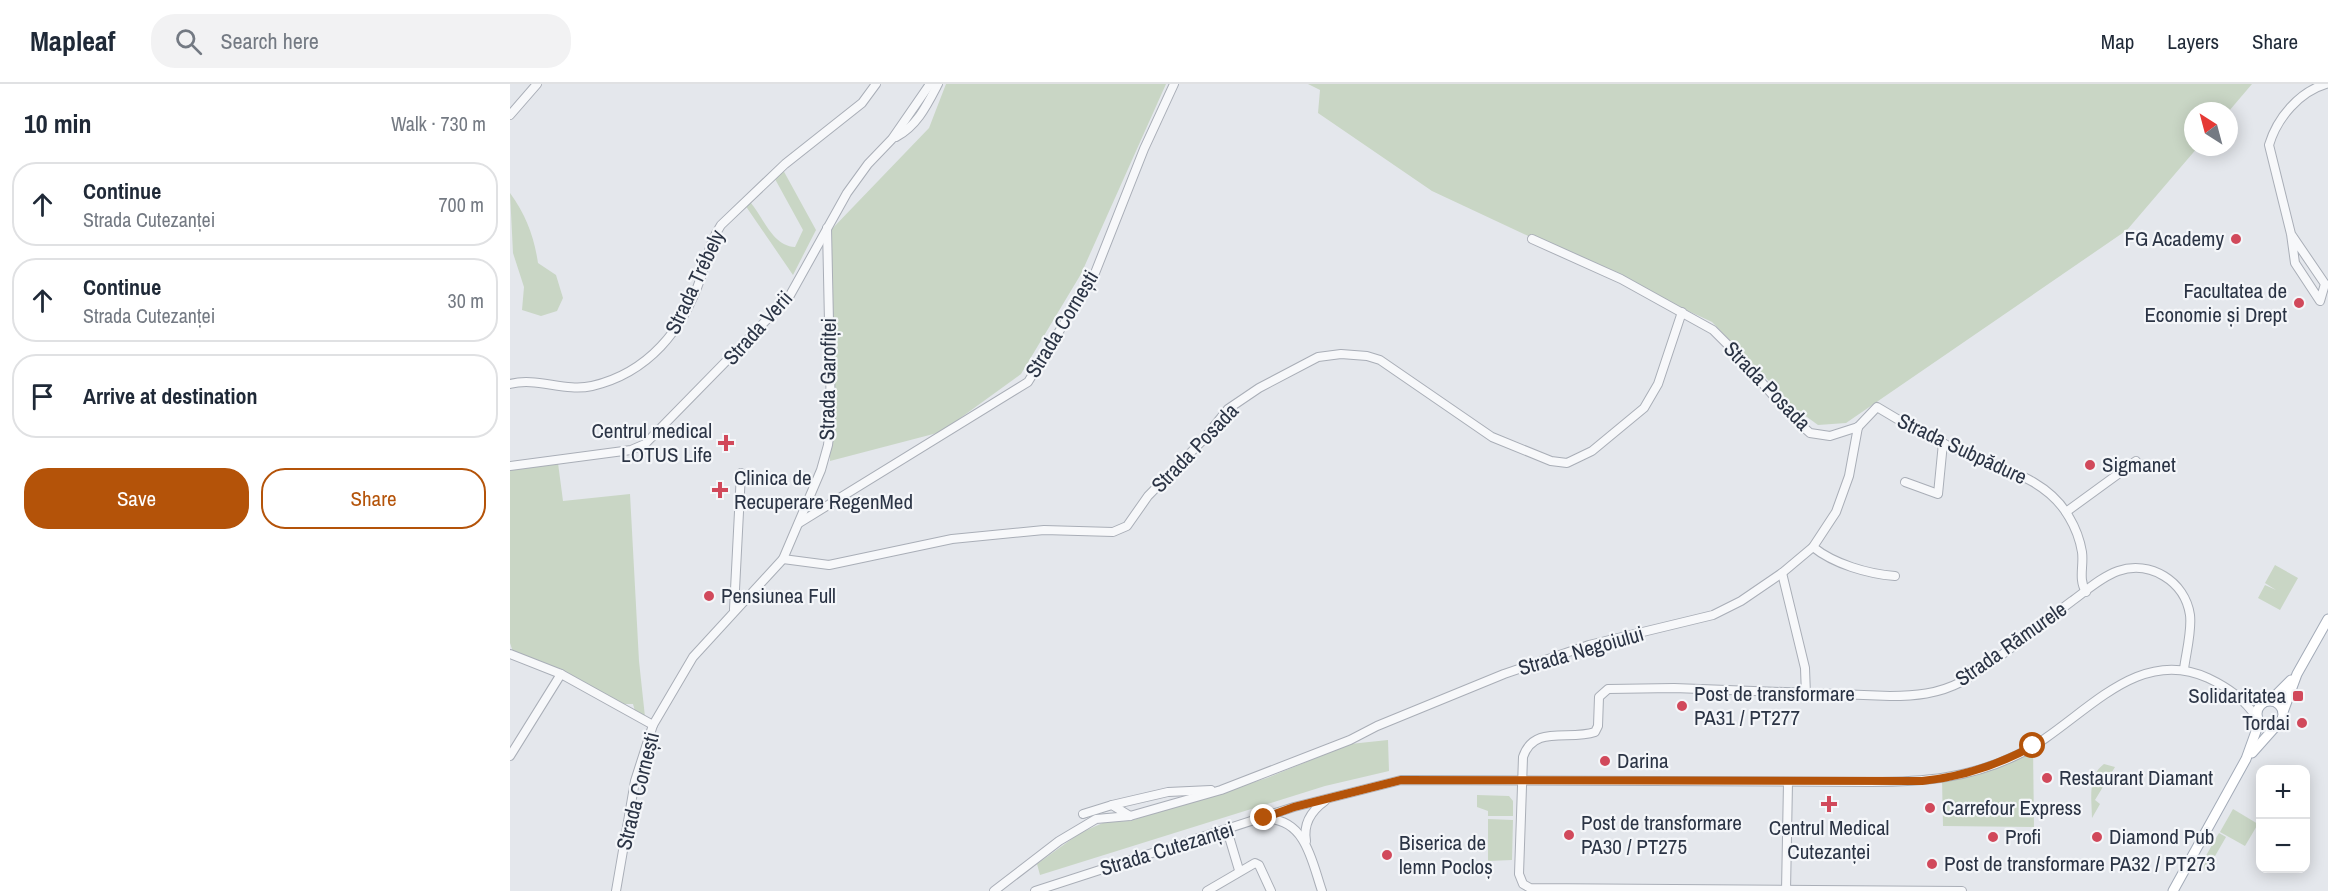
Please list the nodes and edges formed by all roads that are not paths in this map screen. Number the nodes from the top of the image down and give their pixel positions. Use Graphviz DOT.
graph roads {
  1 [pos="537,84"];
  2 [pos="876,84"];
  3 [pos="930,84"];
  4 [pos="938,84"];
  5 [pos="1174,84"];
  6 [pos="2326,84"];
  7 [pos="510,115"];
  8 [pos="892,139"];
  9 [pos="827,228"];
  10 [pos="2291,234"];
  11 [pos="1532,239"];
  12 [pos="1682,312"];
  13 [pos="510,384"];
  14 [pos="1858,427"];
  15 [pos="1943,443"];
  16 [pos="2136,461"];
  17 [pos="510,466"];
  18 [pos="741,473"];
  19 [pos="1905,482"];
  20 [pos="2066,512"];
  21 [pos="798,523"];
  22 [pos="1813,547"];
  23 [pos="783,559"];
  24 [pos="1782,573"];
  25 [pos="1895,576"];
  26 [pos="2086,592"];
  27 [pos="734,609"];
  28 [pos="2328,619"];
  29 [pos="510,654"];
  30 [pos="2184,669"];
  31 [pos="561,674"];
  32 [pos="2297,674"];
  33 [pos="1806,694"];
  34 [pos="2237,694"];
  35 [pos="2268,701"];
  36 [pos="2283,712"];
  37 [pos="2258,720"];
  38 [pos="653,725"];
  39 [pos="2276,726"];
  40 [pos="510,756"];
  41 [pos="2246,759"];
  42 [pos="1522,782"];
  43 [pos="1788,782"];
  44 [pos="1220,790"];
  45 [pos="1329,798"];
  46 [pos="1112,805"];
  47 [pos="1295,807"];
  48 [pos="1083,814"];
  49 [pos="1130,816"];
  50 [pos="1264,818"];
  51 [pos="1307,821"];
  52 [pos="1291,826"];
  53 [pos="1227,830"];
  54 [pos="1307,849"];
  55 [pos="1239,870"];
  56 [pos="1786,890"];
  57 [pos="616,891"];
  58 [pos="994,891"];
  59 [pos="1036,891"];
  60 [pos="1207,891"];
  61 [pos="1271,891"];
  62 [pos="1322,891"];
  63 [pos="1962,891"];
  64 [pos="2173,891"];
  1 -- 7 [label="street"];
  2 -- 13 [label="street, Strada Trébely"];
  3 -- 8 [label="street, Strada Verii"];
  4 -- 8 [label="street"];
  5 -- 21 [label="street, Strada Cornești"];
  6 -- 10 [label="street"];
  8 -- 9 [label="street, Strada Verii"];
  9 -- 17 [label="street, Strada Verii"];
  9 -- 21 [label="street, Strada Garofiței"];
  10 -- 10 [label="street"];
  11 -- 12 [label="street, Strada Posada"];
  12 -- 14 [label="street, Strada Posada"];
  12 -- 23 [label="street, Strada Posada"];
  14 -- 15 [label="street, Strada Subpădure"];
  14 -- 22 [label="street, Strada Negoiului"];
  15 -- 19 [label="street"];
  15 -- 20 [label="street, Strada Subpădure"];
  16 -- 20 [label="street"];
  18 -- 27 [label="street"];
  20 -- 26 [label="street, Strada Subpădure"];
  21 -- 23 [label="street, Strada Cornești"];
  22 -- 24 [label="street, Strada Negoiului"];
  22 -- 25 [label="street"];
  23 -- 27 [label="street, Strada Cornești"];
  24 -- 33 [label="street"];
  24 -- 44 [label="street, Strada Negoiului"];
  26 -- 30 [label="street, Strada Rămurele"];
  26 -- 33 [label="street, Strada Rămurele"];
  27 -- 38 [label="street, Strada Cornești"];
  28 -- 32 [label="main road"];
  29 -- 31 [label="street"];
  30 -- 34 [label="street, Strada Cutezanței"];
  30 -- 43 [label="street, Strada Cutezanței"];
  31 -- 38 [label="street"];
  31 -- 40 [label="street"];
  32 -- 35 [label="main road"];
  32 -- 36 [label="main road"];
  33 -- 42 [label="street, Strada Rămurele"];
  34 -- 35 [label="street, Strada Cutezanței"];
  34 -- 37 [label="street, Strada Cutezanței"];
  35 -- 36 [label="main road"];
  35 -- 37 [label="main road"];
  36 -- 39 [label="main road"];
  37 -- 39 [label="main road"];
  37 -- 41 [label="main road"];
  38 -- 57 [label="street, Strada Cornești"];
  39 -- 41 [label="main road"];
  41 -- 64 [label="main road"];
  42 -- 43 [label="street, Strada Cutezanței"];
  42 -- 45 [label="street, Strada Cutezanței"];
  42 -- 56 [label="street"];
  43 -- 56 [label="street"];
  44 -- 46 [label="street, Strada Negoiului"];
  44 -- 49 [label="street, Strada Negoiului"];
  45 -- 47 [label="street, Strada Cutezanței"];
  45 -- 51 [label="street"];
  45 -- 53 [label="street"];
  46 -- 48 [label="street, Strada Negoiului"];
  46 -- 49 [label="street"];
  47 -- 50 [label="street, Strada Cutezanței"];
  47 -- 51 [label="street"];
  47 -- 52 [label="street"];
  49 -- 58 [label="street, Strada Negoiului"];
  50 -- 52 [label="street"];
  50 -- 53 [label="street, Strada Cutezanței"];
  51 -- 52 [label="street"];
  51 -- 54 [label="street"];
  52 -- 54 [label="street"];
  53 -- 55 [label="street"];
  53 -- 59 [label="street, Strada Cutezanței"];
  54 -- 62 [label="street"];
  55 -- 60 [label="street"];
  55 -- 61 [label="street"];
  56 -- 63 [label="street"];
}
